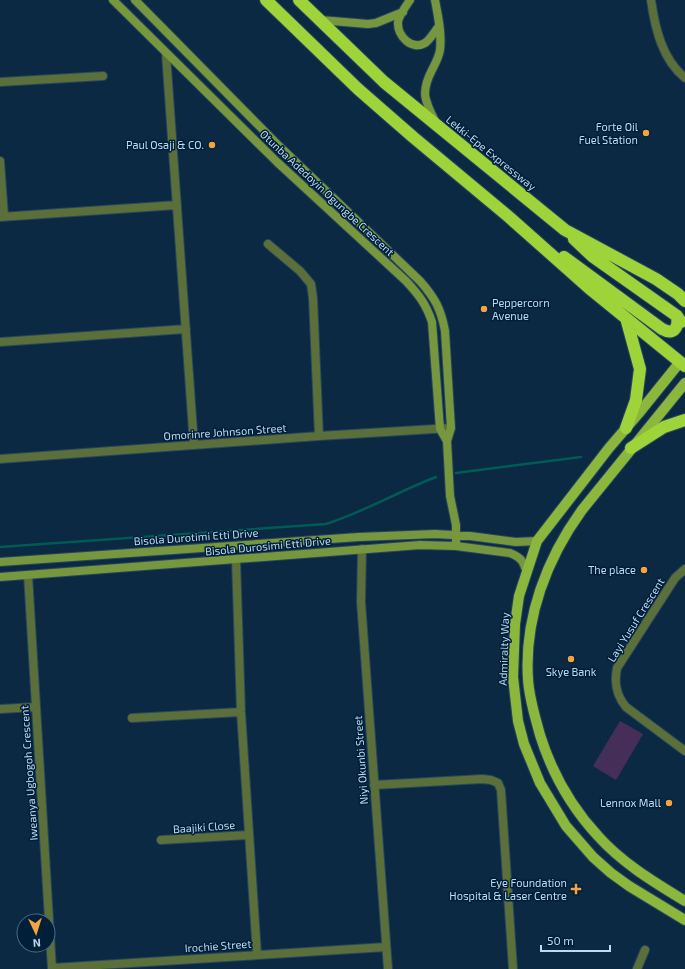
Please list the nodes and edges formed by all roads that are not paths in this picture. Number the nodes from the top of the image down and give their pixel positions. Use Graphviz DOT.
graph roads {
  1 [pos="113,0"];
  2 [pos="135,0"];
  3 [pos="266,0"];
  4 [pos="299,0"];
  5 [pos="410,0"];
  6 [pos="435,0"];
  7 [pos="651,0"];
  8 [pos="403,12"];
  9 [pos="319,20"];
  10 [pos="439,26"];
  11 [pos="166,54"];
  12 [pos="104,76"];
  13 [pos="685,78"];
  14 [pos="0,82"];
  15 [pos="439,127"];
  16 [pos="0,161"];
  17 [pos="336,200"];
  18 [pos="177,204"];
  19 [pos="327,208"];
  20 [pos="2,216"];
  21 [pos="509,218"];
  22 [pos="565,230"];
  23 [pos="268,244"];
  24 [pos="685,301"];
  25 [pos="677,316"];
  26 [pos="626,318"];
  27 [pos="685,328"];
  28 [pos="186,330"];
  29 [pos="0,342"];
  30 [pos="683,363"];
  31 [pos="685,382"];
  32 [pos="685,420"];
  33 [pos="451,428"];
  34 [pos="626,428"];
  35 [pos="440,429"];
  36 [pos="319,436"];
  37 [pos="447,441"];
  38 [pos="194,445"];
  39 [pos="609,448"];
  40 [pos="627,453"];
  41 [pos="0,459"];
  42 [pos="457,535"];
  43 [pos="537,541"];
  44 [pos="456,546"];
  45 [pos="362,549"];
  46 [pos="236,560"];
  47 [pos="0,562"];
  48 [pos="685,569"];
  49 [pos="527,573"];
  50 [pos="28,575"];
  51 [pos="0,577"];
  52 [pos="36,707"];
  53 [pos="0,709"];
  54 [pos="241,712"];
  55 [pos="132,718"];
  56 [pos="685,751"];
  57 [pos="374,785"];
  58 [pos="248,835"];
  59 [pos="161,840"];
  60 [pos="685,901"];
  61 [pos="685,920"];
  62 [pos="386,947"];
  63 [pos="645,950"];
  64 [pos="257,954"];
  65 [pos="52,968"];
  66 [pos="388,969"];
  67 [pos="513,969"];
  68 [pos="637,969"];
  1 -- 11 [label="street, Otunba Adedoyin Ogungbe Crescent"];
  2 -- 17 [label="street, Otunba Adedoyin Ogungbe Crescent"];
  3 -- 21 [label="highway"];
  4 -- 9 [label="highway, Lekki-Epe Expressway"];
  5 -- 8 [label="street"];
  6 -- 10 [label="street"];
  7 -- 13 [label="street"];
  8 -- 9 [label="street"];
  8 -- 10 [label="street"];
  9 -- 15 [label="highway, Lekki-Epe Expressway"];
  10 -- 15 [label="street"];
  11 -- 18 [label="street"];
  11 -- 19 [label="street, Otunba Adedoyin Ogungbe Crescent"];
  12 -- 14 [label="street"];
  15 -- 22 [label="highway, Lekki-Epe Expressway"];
  16 -- 20 [label="street"];
  17 -- 19 [label="street"];
  17 -- 33 [label="street, Otunba Adedoyin Ogungbe Crescent"];
  18 -- 20 [label="street"];
  18 -- 28 [label="street"];
  19 -- 35 [label="street, Otunba Adedoyin Ogungbe Crescent"];
  21 -- 25 [label="highway"];
  21 -- 26 [label="highway"];
  22 -- 24 [label="highway, Lekki-Epe Expressway"];
  22 -- 25 [label="highway"];
  23 -- 36 [label="street"];
  25 -- 27 [label="highway"];
  26 -- 30 [label="highway"];
  26 -- 34 [label="highway"];
  28 -- 29 [label="street"];
  28 -- 38 [label="street"];
  30 -- 34 [label="main road, Admiralty Way"];
  31 -- 40 [label="main road"];
  32 -- 40 [label="highway"];
  33 -- 35 [label="street, Omorinre Johnson Street"];
  33 -- 37 [label="street, Otunba Adedoyin Ogungbe Crescent"];
  34 -- 39 [label="main road, Admiralty Way"];
  35 -- 36 [label="street, Omorinre Johnson Street"];
  35 -- 37 [label="street, Otunba Adedoyin Ogungbe Crescent"];
  36 -- 38 [label="street, Omorinre Johnson Street"];
  37 -- 42 [label="street, Otunba Adedoyin Ogungbe Crescent"];
  38 -- 41 [label="street, Omorinre Johnson Street"];
  39 -- 40 [label="main road"];
  39 -- 43 [label="main road, Admiralty Way"];
  40 -- 60 [label="main road"];
  42 -- 43 [label="street, Bisola Durotimi Etti Drive"];
  42 -- 44 [label="street, Otunba Adedoyin Ogungbe Crescent"];
  42 -- 47 [label="street, Bisola Durotimi Etti Drive"];
  43 -- 49 [label="main road, Admiralty Way"];
  44 -- 45 [label="street, Bisola Durosimi Etti Drive"];
  44 -- 49 [label="street, Bisola Durosimi Etti Drive"];
  45 -- 46 [label="street, Bisola Durosimi Etti Drive"];
  45 -- 57 [label="street, Niyi Okunbi Street"];
  46 -- 50 [label="street, Bisola Durosimi Etti Drive"];
  46 -- 54 [label="street"];
  48 -- 56 [label="street, Layi Yusuf Crescent"];
  49 -- 61 [label="main road, Admiralty Way"];
  50 -- 51 [label="street, Bisola Durosimi Etti Drive"];
  50 -- 52 [label="street, Iweanya Ugbogoh Crescent"];
  52 -- 53 [label="street"];
  52 -- 65 [label="street, Iweanya Ugbogoh Crescent"];
  54 -- 55 [label="street"];
  54 -- 58 [label="street"];
  57 -- 62 [label="street, Niyi Okunbi Street"];
  57 -- 67 [label="street"];
  58 -- 59 [label="street, Baajiki Close"];
  58 -- 64 [label="street"];
  62 -- 64 [label="street, Irochie Street"];
  62 -- 66 [label="street, Niyi Okunbi Street"];
  63 -- 68 [label="street"];
  64 -- 65 [label="street, Irochie Street"];
}
